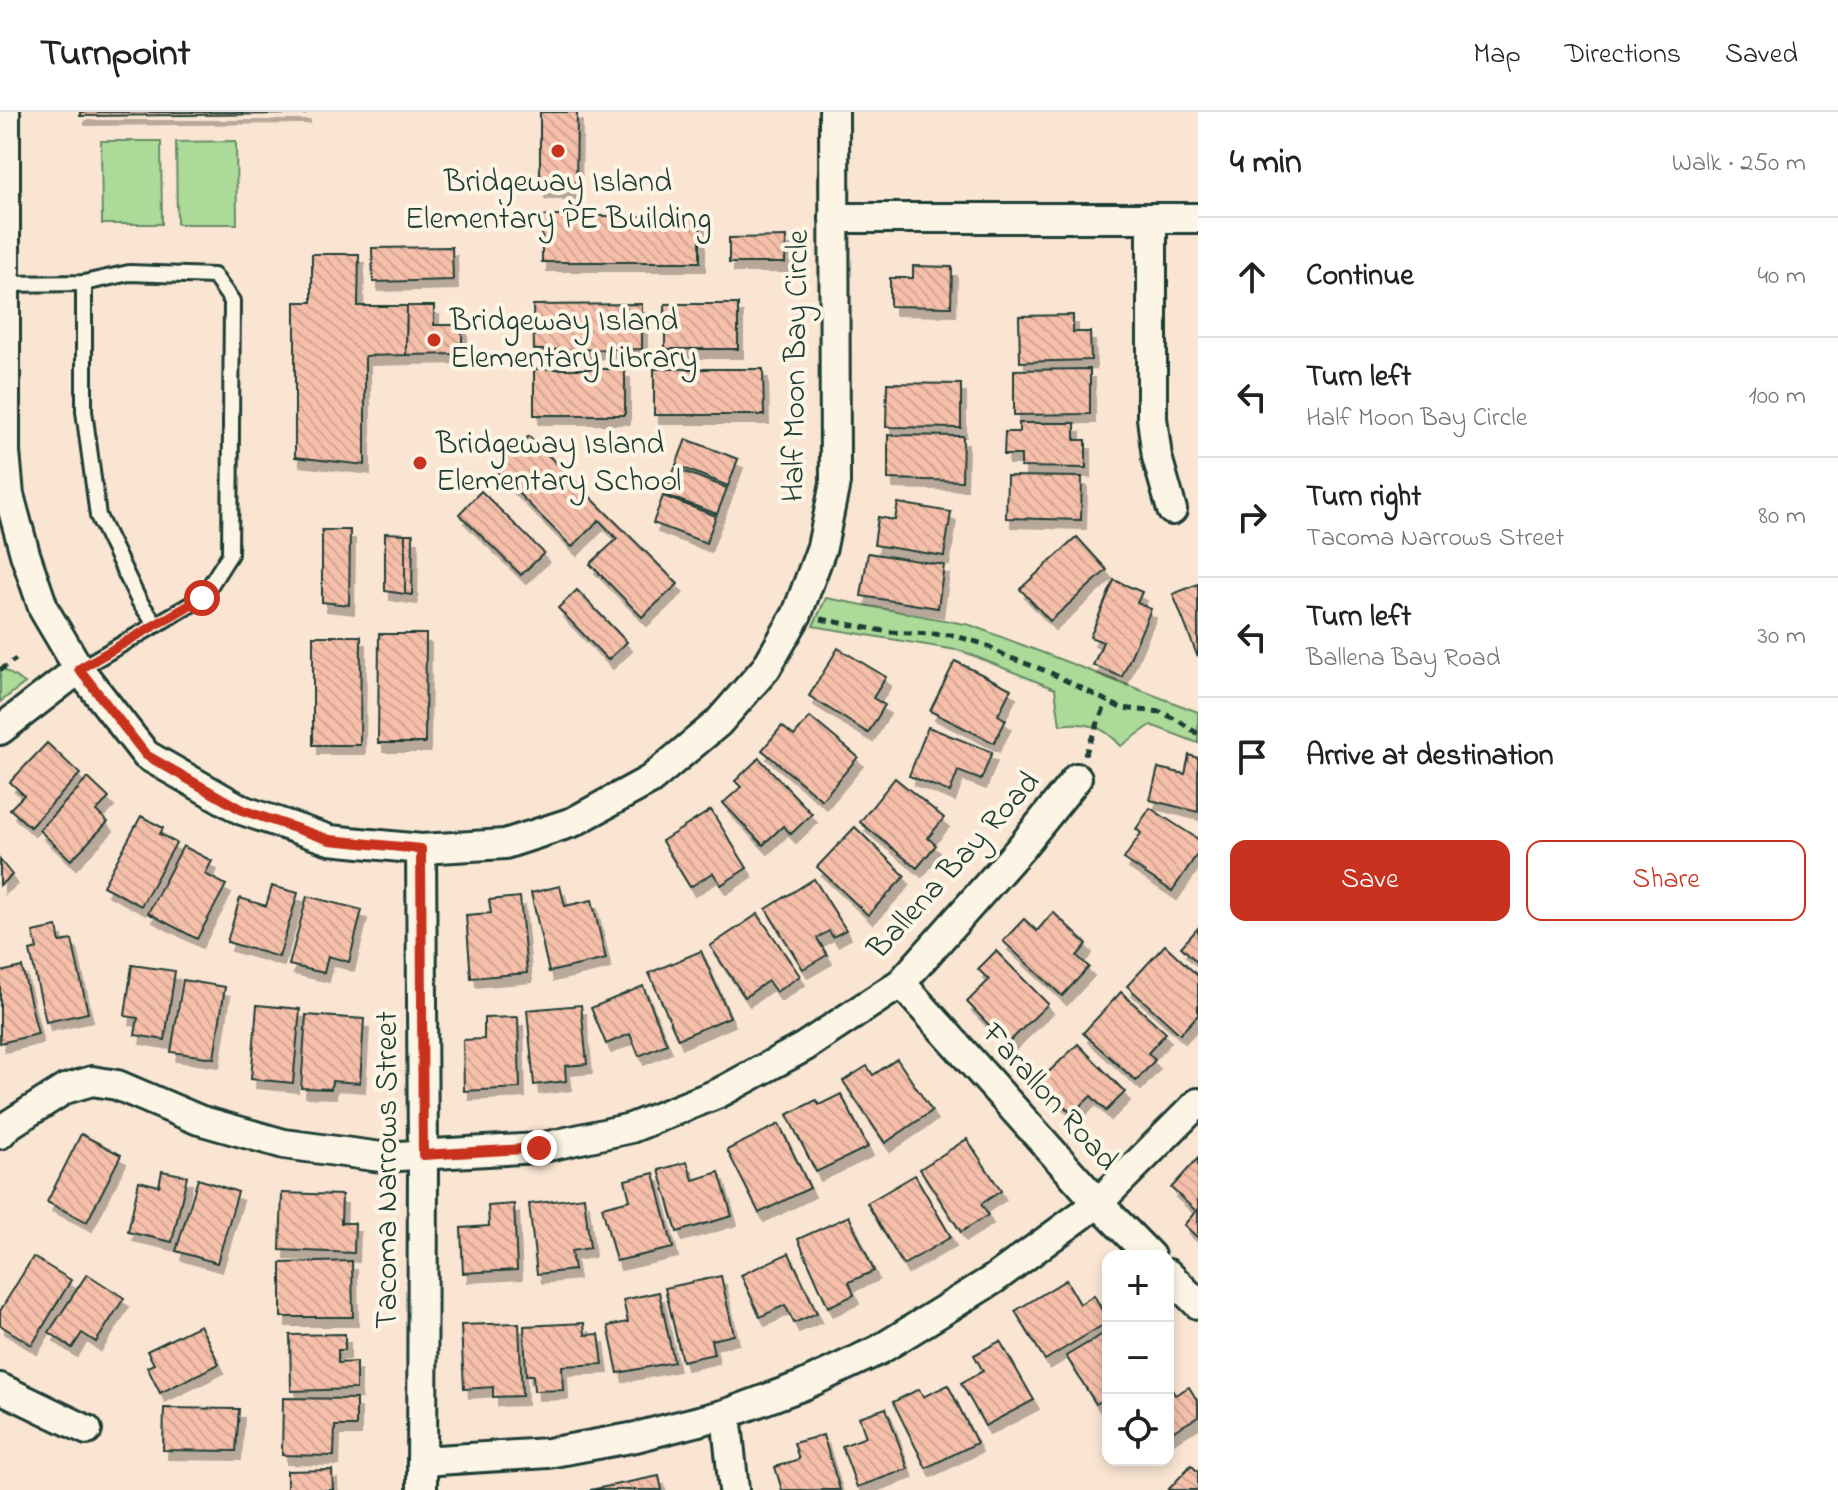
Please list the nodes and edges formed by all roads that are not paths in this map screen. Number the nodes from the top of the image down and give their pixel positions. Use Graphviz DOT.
graph roads {
  1 [pos="5,112"];
  2 [pos="834,112"];
  3 [pos="834,218"];
  4 [pos="1198,218"];
  5 [pos="1152,219"];
  6 [pos="84,283"];
  7 [pos="2,284"];
  8 [pos="1172,510"];
  9 [pos="156,625"];
  10 [pos="79,669"];
  11 [pos="0,730"];
  12 [pos="1077,778"];
  13 [pos="421,849"];
  14 [pos="901,983"];
  15 [pos="1198,1103"];
  16 [pos="0,1134"];
  17 [pos="423,1155"];
  18 [pos="1098,1203"];
  19 [pos="1144,1250"];
  20 [pos="1174,1280"];
  21 [pos="1198,1304"];
  22 [pos="0,1388"];
  23 [pos="726,1414"];
  24 [pos="87,1430"];
  25 [pos="422,1461"];
  26 [pos="422,1490"];
  27 [pos="734,1490"];
  1 -- 7 [label="street, Half Moon Bay Circle"];
  2 -- 3 [label="street, Half Moon Bay Circle"];
  3 -- 5 [label="street"];
  3 -- 13 [label="street, Half Moon Bay Circle"];
  4 -- 5 [label="street"];
  5 -- 8 [label="street"];
  6 -- 7 [label="lane"];
  6 -- 9 [label="lane"];
  6 -- 9 [label="lane"];
  7 -- 10 [label="street, Half Moon Bay Circle"];
  9 -- 10 [label="lane"];
  10 -- 11 [label="street"];
  10 -- 13 [label="street, Half Moon Bay Circle"];
  12 -- 14 [label="street, Ballena Bay Road"];
  13 -- 17 [label="street, Tacoma Narrows Street"];
  14 -- 17 [label="street, Ballena Bay Road"];
  14 -- 18 [label="street, Farallon Road"];
  15 -- 18 [label="street"];
  16 -- 17 [label="street, Ballena Bay Road"];
  17 -- 25 [label="street, Tacoma Narrows Street"];
  18 -- 19 [label="street, Farallon Road"];
  18 -- 23 [label="street"];
  20 -- 21 [label="street"];
  22 -- 24 [label="street"];
  23 -- 25 [label="street"];
  23 -- 27 [label="street"];
  25 -- 26 [label="street, Tacoma Narrows Street"];
}
